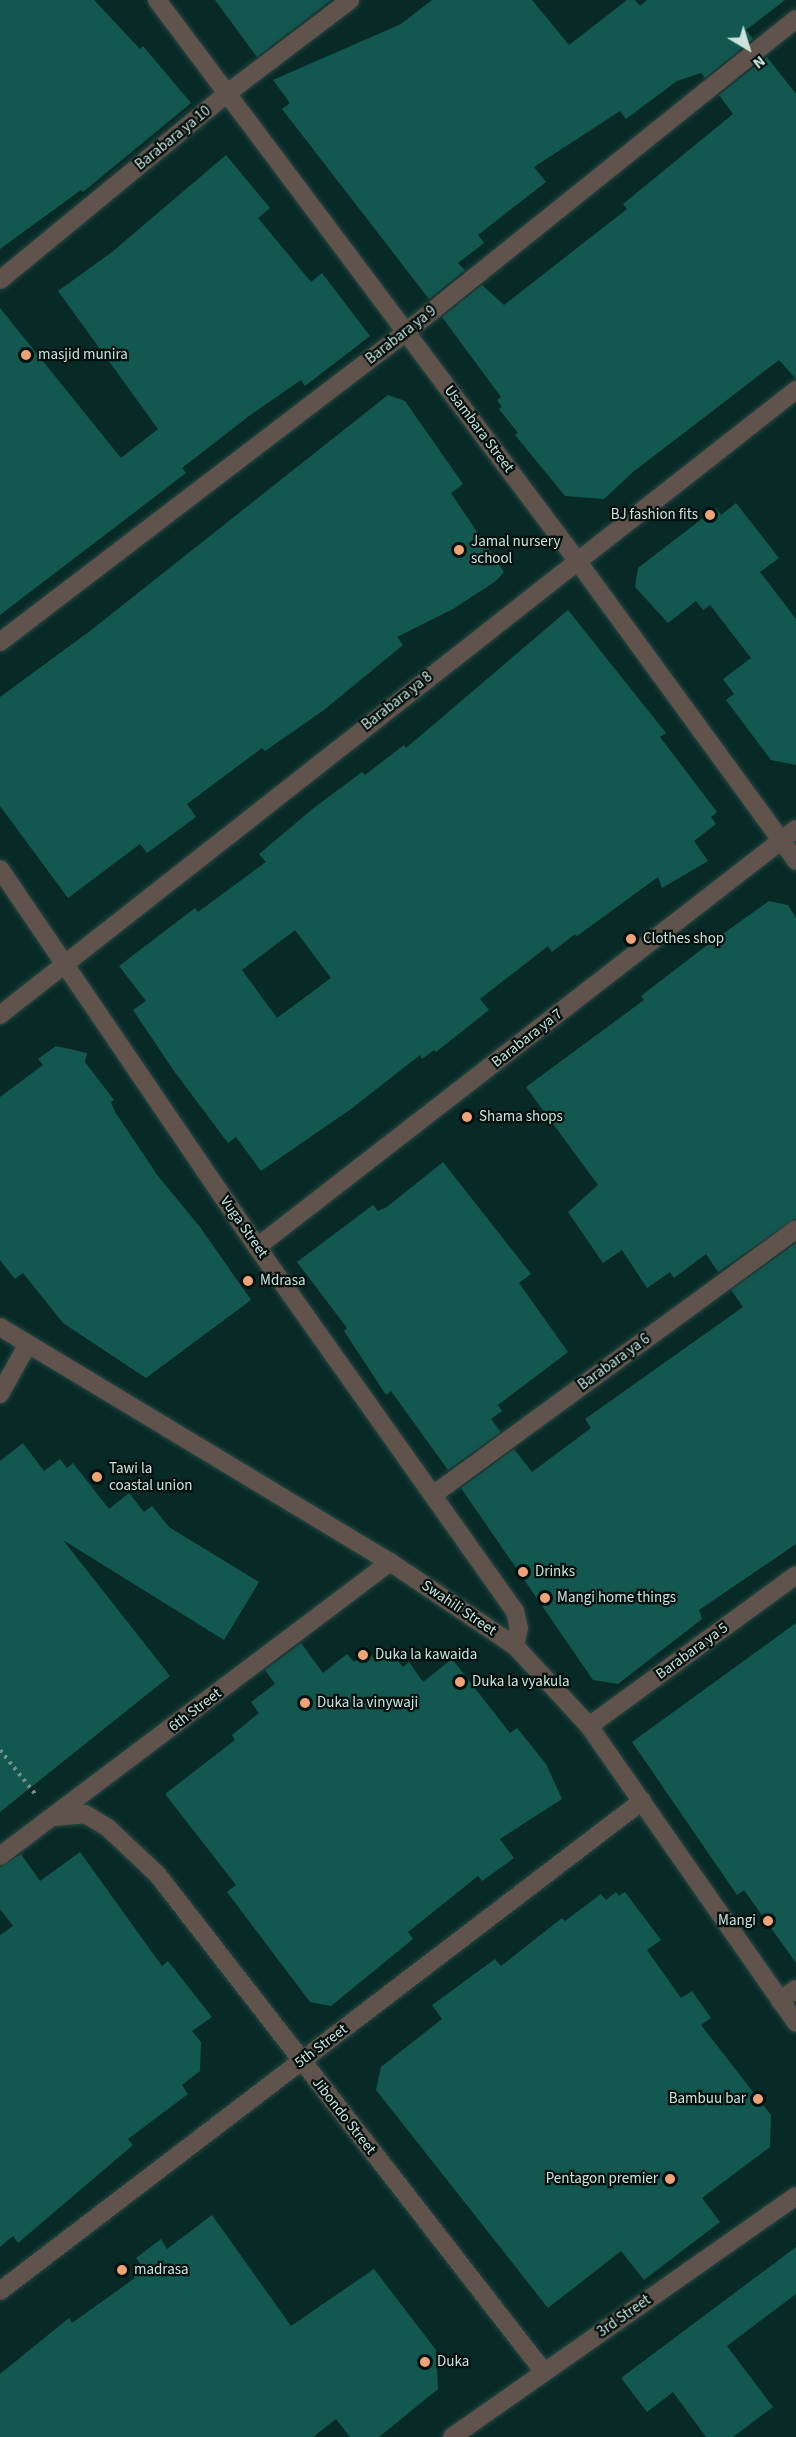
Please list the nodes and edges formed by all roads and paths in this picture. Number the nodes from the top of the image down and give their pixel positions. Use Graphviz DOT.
graph roads {
  1 [pos="157,0"];
  2 [pos="350,0"];
  3 [pos="796,19"];
  4 [pos="229,92"];
  5 [pos="0,279"];
  6 [pos="406,332"];
  7 [pos="796,390"];
  8 [pos="576,559"];
  9 [pos="0,642"];
  10 [pos="796,830"];
  11 [pos="781,841"];
  12 [pos="796,861"];
  13 [pos="0,869"];
  14 [pos="64,964"];
  15 [pos="0,1015"];
  16 [pos="796,1230"];
  17 [pos="258,1247"];
  18 [pos="0,1327"];
  19 [pos="28,1344"];
  20 [pos="0,1394"];
  21 [pos="433,1495"];
  22 [pos="390,1562"];
  23 [pos="796,1575"];
  24 [pos="515,1646"];
  25 [pos="589,1726"];
  26 [pos="0,1749"];
  27 [pos="642,1801"];
  28 [pos="53,1817"];
  29 [pos="0,1856"];
  30 [pos="796,1989"];
  31 [pos="780,2001"];
  32 [pos="796,2023"];
  33 [pos="301,2061"];
  34 [pos="796,2196"];
  35 [pos="0,2291"];
  36 [pos="544,2372"];
  37 [pos="452,2437"];
  1 -- 4 [label="street, Usambara Street"];
  2 -- 4 [label="street, Barabara ya 10"];
  3 -- 6 [label="street, Barabara ya 9"];
  4 -- 5 [label="street, Barabara ya 10"];
  4 -- 6 [label="street, Usambara Street"];
  6 -- 8 [label="street, Usambara Street"];
  6 -- 9 [label="street, Barabara ya 9"];
  7 -- 8 [label="street, Barabara ya 8"];
  8 -- 11 [label="street, Usambara Street"];
  8 -- 14 [label="street, Barabara ya 8"];
  10 -- 11 [label="street, Barabara ya 7"];
  11 -- 12 [label="street, Usambara Street"];
  11 -- 17 [label="street, Barabara ya 7"];
  13 -- 14 [label="street, Vuga Street"];
  14 -- 15 [label="street, Barabara ya 8"];
  14 -- 17 [label="street, Vuga Street"];
  16 -- 21 [label="street, Barabara ya 6"];
  17 -- 21 [label="street, Vuga Street"];
  18 -- 19 [label="street, Swahili Street"];
  19 -- 20 [label="street"];
  19 -- 22 [label="street, Swahili Street"];
  21 -- 24 [label="street, Vuga Street"];
  22 -- 24 [label="street, Swahili Street"];
  22 -- 28 [label="street, 6th Street"];
  23 -- 25 [label="street, Barabara ya 5"];
  24 -- 25 [label="street, Swahili Street"];
  25 -- 27 [label="street, Swahili Street"];
  26 -- 28 [label="path"];
  27 -- 31 [label="street, Swahili Street"];
  27 -- 33 [label="street, 5th Street"];
  28 -- 29 [label="street, 6th Street"];
  28 -- 33 [label="street, Jibondo Street"];
  30 -- 31 [label="street"];
  31 -- 32 [label="street, Swahili Street"];
  33 -- 35 [label="street, 5th Street"];
  33 -- 36 [label="street, Jibondo Street"];
  34 -- 36 [label="street, 3rd Street"];
  36 -- 37 [label="street, 3rd Street"];
}
